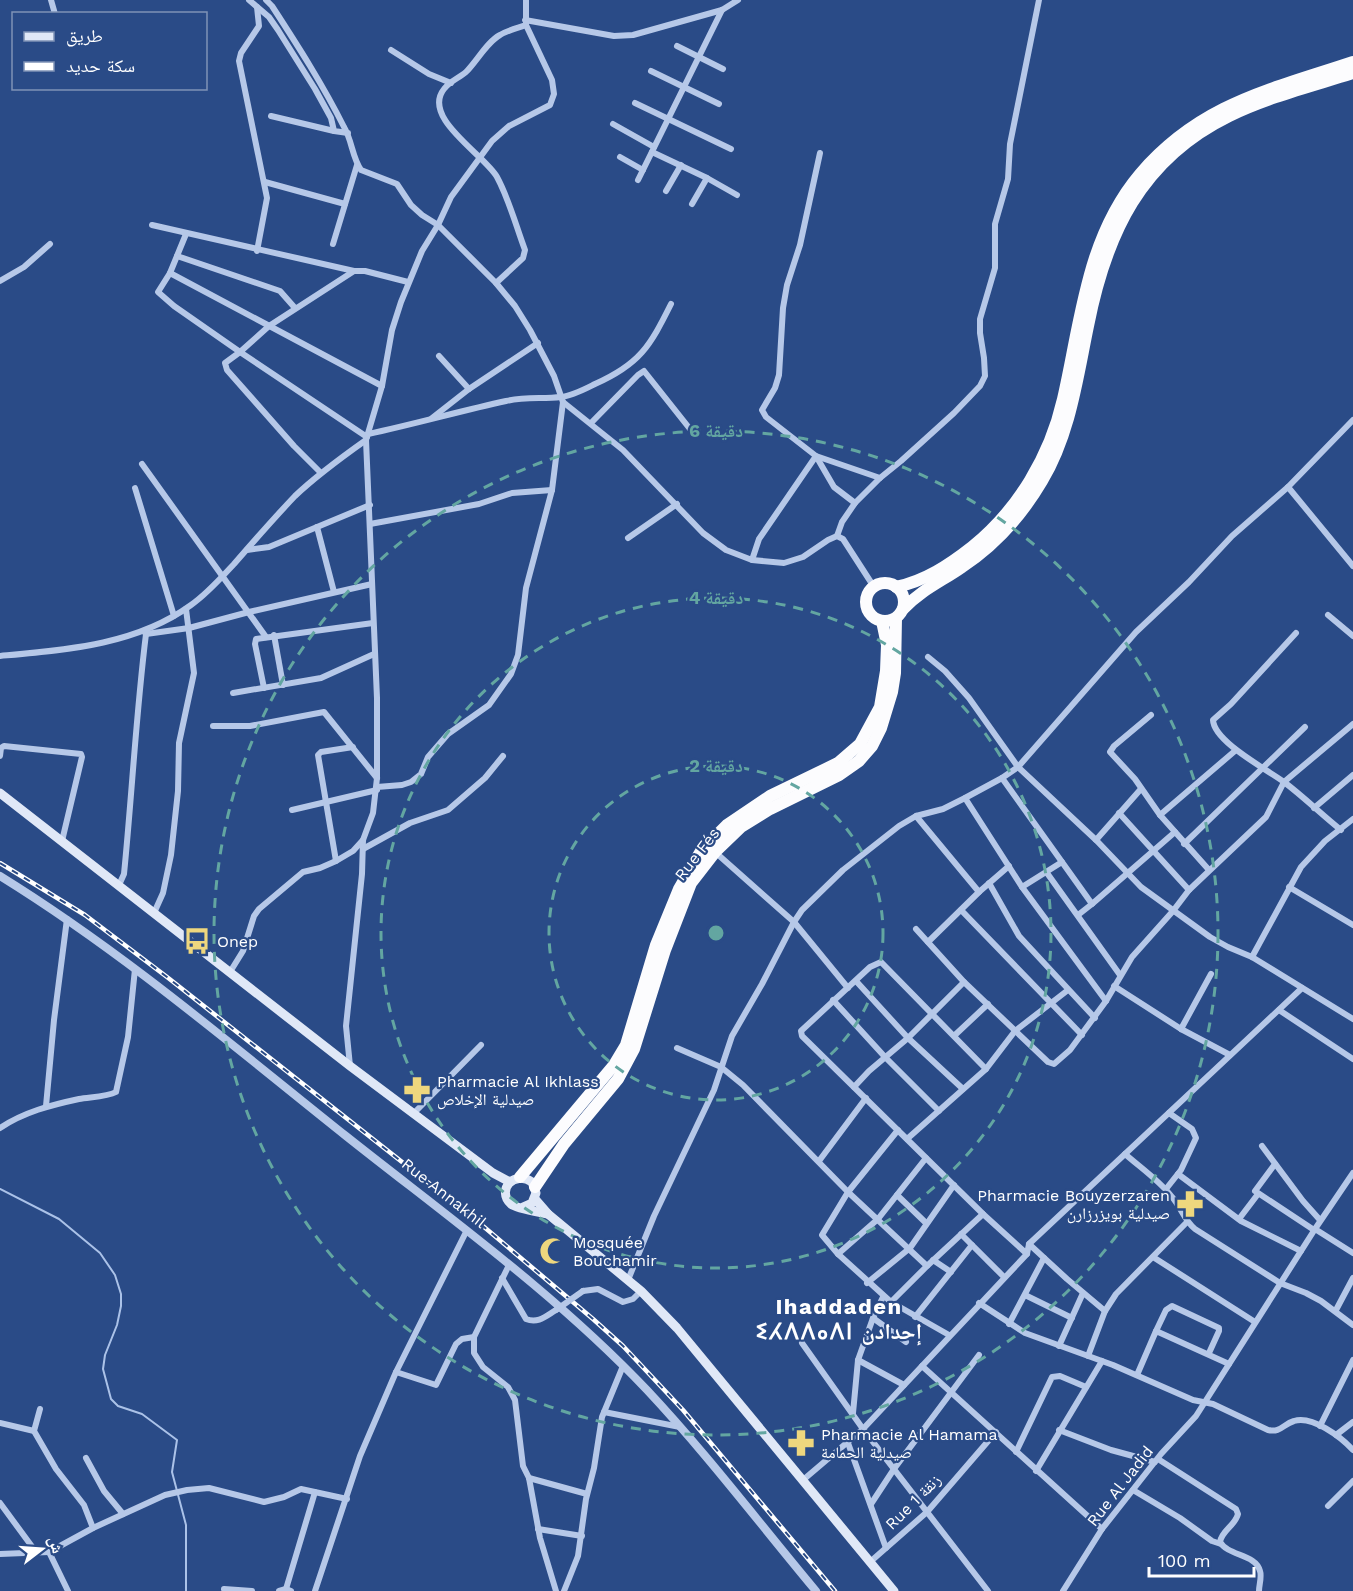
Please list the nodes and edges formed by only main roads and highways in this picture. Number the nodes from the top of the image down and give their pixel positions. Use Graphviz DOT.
graph roads {
  1 [pos="1353,62"];
  2 [pos="1353,72"];
  3 [pos="896,587"];
  4 [pos="900,614"];
  5 [pos="882,621"];
  6 [pos="0,794"];
  7 [pos="512,1183"];
  8 [pos="535,1193"];
  9 [pos="523,1207"];
  10 [pos="548,1214"];
  11 [pos="894,1591"];
  1 -- 3 [label="highway"];
  2 -- 4 [label="highway"];
  3 -- 4 [label="highway"];
  3 -- 5 [label="highway"];
  4 -- 5 [label="highway"];
  4 -- 8 [label="highway, Rue Fés"];
  5 -- 7 [label="highway, Rue Fés"];
  6 -- 7 [label="main road"];
  7 -- 8 [label="main road"];
  7 -- 9 [label="main road"];
  8 -- 9 [label="main road, Rue Fés"];
  8 -- 10 [label="main road"];
  9 -- 10 [label="main road"];
  10 -- 11 [label="main road"];
}
